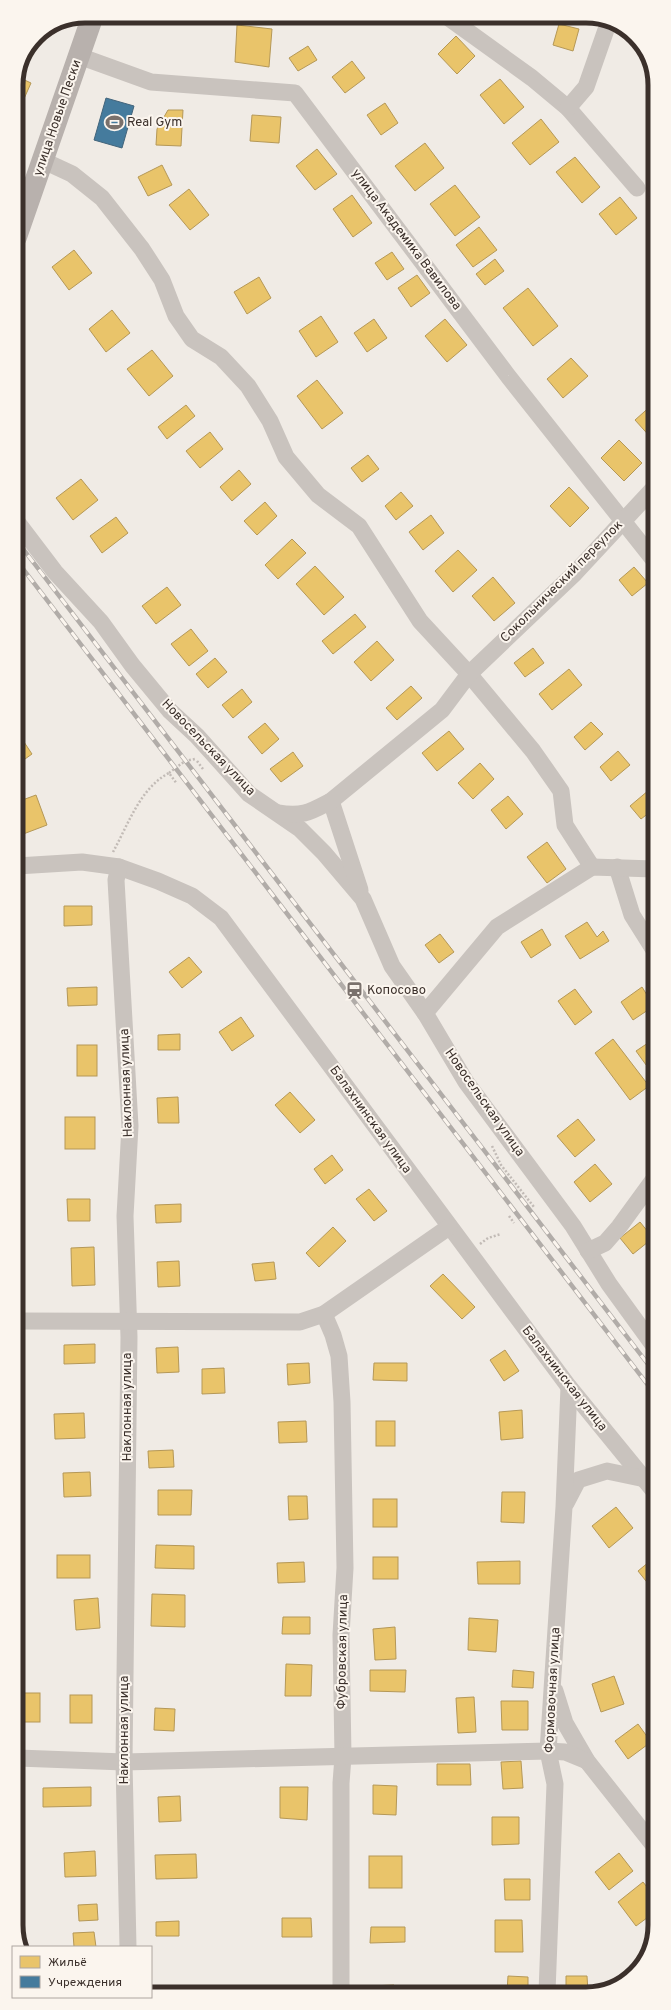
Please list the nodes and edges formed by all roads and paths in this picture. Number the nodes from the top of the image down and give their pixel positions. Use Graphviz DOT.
graph roads {
  1 [pos="90,23"];
  2 [pos="456,23"];
  3 [pos="607,26"];
  4 [pos="79,56"];
  5 [pos="568,108"];
  6 [pos="44,161"];
  7 [pos="637,188"];
  8 [pos="23,218"];
  9 [pos="648,494"];
  10 [pos="624,520"];
  11 [pos="23,530"];
  12 [pos="648,552"];
  13 [pos="469,674"];
  14 [pos="195,759"];
  15 [pos="169,774"];
  16 [pos="177,784"];
  17 [pos="331,801"];
  18 [pos="276,813"];
  19 [pos="23,866"];
  20 [pos="112,866"];
  21 [pos="592,867"];
  22 [pos="617,867"];
  23 [pos="648,868"];
  24 [pos="363,899"];
  25 [pos="648,940"];
  26 [pos="425,1013"];
  27 [pos="492,1146"];
  28 [pos="648,1188"];
  29 [pos="534,1208"];
  30 [pos="509,1216"];
  31 [pos="514,1223"];
  32 [pos="448,1227"];
  33 [pos="501,1234"];
  34 [pos="588,1251"];
  35 [pos="469,1252"];
  36 [pos="324,1314"];
  37 [pos="127,1320"];
  38 [pos="23,1321"];
  39 [pos="648,1338"];
  40 [pos="569,1387"];
  41 [pos="648,1483"];
  42 [pos="648,1484"];
  43 [pos="564,1507"];
  44 [pos="552,1683"];
  45 [pos="548,1751"];
  46 [pos="343,1757"];
  47 [pos="23,1758"];
  48 [pos="124,1762"];
  49 [pos="587,1762"];
  50 [pos="648,1838"];
  51 [pos="128,1946"];
  52 [pos="341,1987"];
  53 [pos="547,1987"];
  1 -- 4 [label="main road, улица Новые Пески"];
  2 -- 5 [label="street"];
  3 -- 5 [label="street"];
  4 -- 6 [label="main road, улица Новые Пески"];
  4 -- 10 [label="street, улица Академика Вавилова"];
  5 -- 7 [label="street"];
  6 -- 8 [label="main road, улица Новые Пески"];
  6 -- 13 [label="street"];
  9 -- 10 [label="street, Сокольнический переулок"];
  10 -- 12 [label="street, улица Академика Вавилова"];
  10 -- 13 [label="street, Сокольнический переулок"];
  11 -- 18 [label="street, Новосельская улица"];
  13 -- 17 [label="street, Сокольнический переулок"];
  13 -- 21 [label="street"];
  14 -- 15 [label="path"];
  15 -- 16 [label="path"];
  15 -- 20 [label="path"];
  17 -- 18 [label="street, Сокольнический переулок"];
  17 -- 24 [label="street"];
  18 -- 24 [label="street, Новосельская улица"];
  19 -- 20 [label="street, Балахнинская улица"];
  20 -- 32 [label="street, Балахнинская улица"];
  20 -- 37 [label="street, Наклонная улица"];
  21 -- 22 [label="street"];
  21 -- 26 [label="street"];
  22 -- 23 [label="street"];
  22 -- 25 [label="street"];
  24 -- 26 [label="street, Новосельская улица"];
  26 -- 34 [label="street, Новосельская улица"];
  27 -- 29 [label="path"];
  28 -- 34 [label="street"];
  30 -- 31 [label="path"];
  32 -- 35 [label="street, Балахнинская улица"];
  32 -- 36 [label="street"];
  33 -- 35 [label="path"];
  34 -- 39 [label="street, Новосельская улица"];
  35 -- 40 [label="street, Балахнинская улица"];
  36 -- 37 [label="street"];
  36 -- 46 [label="street, Фубровская улица"];
  37 -- 38 [label="street"];
  37 -- 48 [label="street, Наклонная улица"];
  40 -- 41 [label="street, Балахнинская улица"];
  40 -- 43 [label="street, Формовочная улица"];
  42 -- 43 [label="street"];
  43 -- 44 [label="street, Формовочная улица"];
  44 -- 45 [label="street, Формовочная улица"];
  44 -- 49 [label="street"];
  45 -- 46 [label="street"];
  45 -- 49 [label="street"];
  45 -- 53 [label="street, Формовочная улица"];
  46 -- 48 [label="street"];
  46 -- 52 [label="street, Фубровская улица"];
  47 -- 48 [label="street"];
  48 -- 51 [label="street, Наклонная улица"];
  49 -- 50 [label="street"];
}
